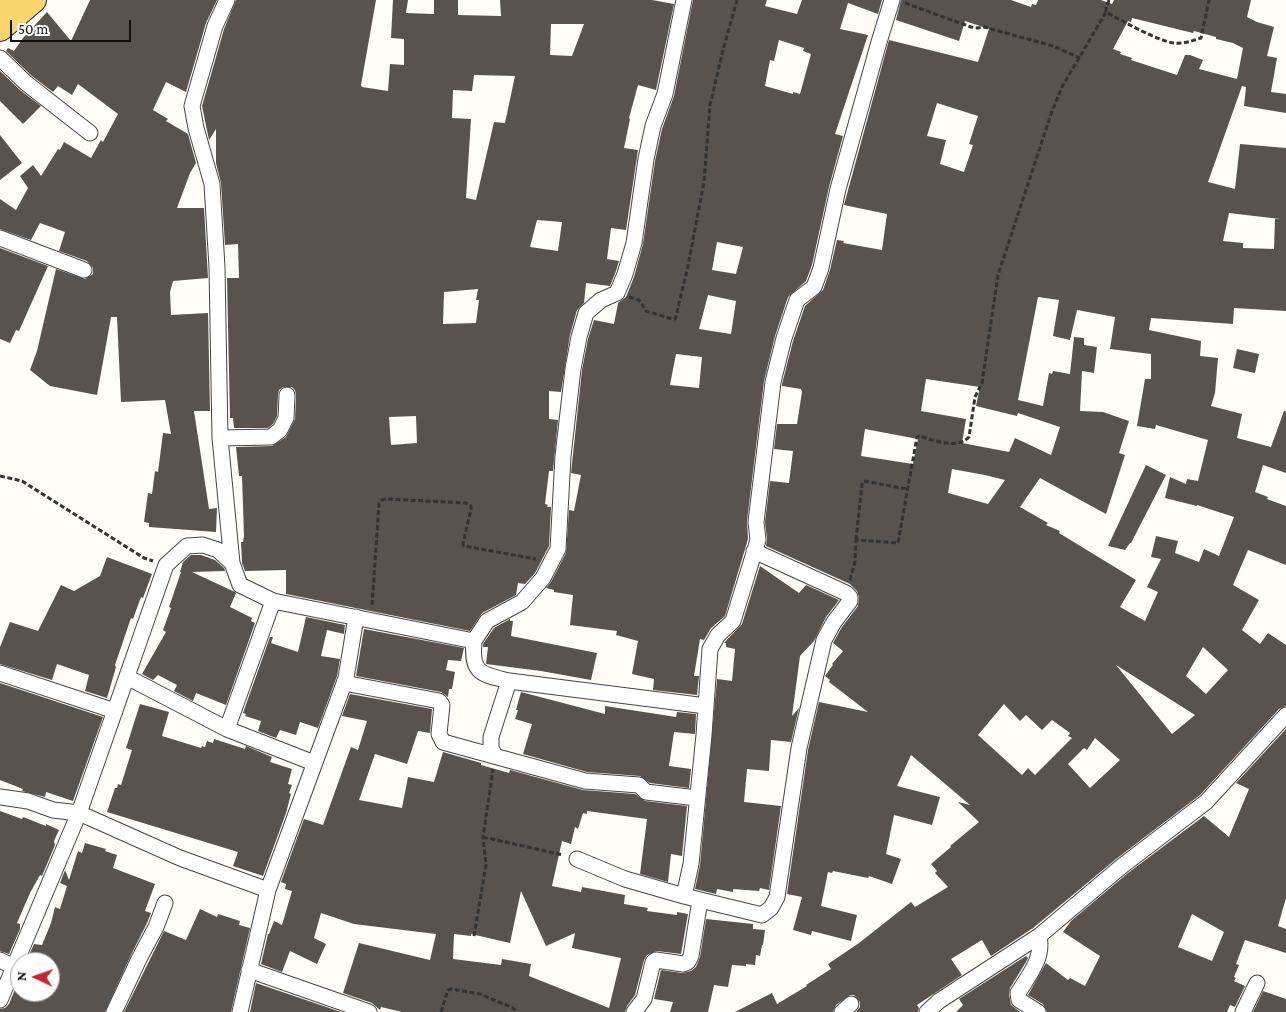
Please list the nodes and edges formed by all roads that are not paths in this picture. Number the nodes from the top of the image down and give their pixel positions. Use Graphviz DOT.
graph roads {
  1 [pos="6,0"];
  2 [pos="34,0"];
  3 [pos="227,0"];
  4 [pos="684,0"];
  5 [pos="892,0"];
  6 [pos="0,5"];
  7 [pos="0,29"];
  8 [pos="0,58"];
  9 [pos="90,133"];
  10 [pos="0,238"];
  11 [pos="84,270"];
  12 [pos="287,396"];
  13 [pos="220,438"];
  14 [pos="754,551"];
  15 [pos="232,564"];
  16 [pos="273,601"];
  17 [pos="363,619"];
  18 [pos="474,641"];
  19 [pos="0,673"];
  20 [pos="127,677"];
  21 [pos="509,681"];
  22 [pos="344,683"];
  23 [pos="706,706"];
  24 [pos="115,711"];
  25 [pos="1286,715"];
  26 [pos="227,729"];
  27 [pos="495,756"];
  28 [pos="314,764"];
  29 [pos="0,797"];
  30 [pos="697,798"];
  31 [pos="79,813"];
  32 [pos="577,859"];
  33 [pos="268,890"];
  34 [pos="684,896"];
  35 [pos="700,900"];
  36 [pos="165,903"];
  37 [pos="1038,936"];
  38 [pos="20,952"];
  39 [pos="250,970"];
  40 [pos="10,976"];
  41 [pos="1257,983"];
  42 [pos="0,1000"];
  43 [pos="114,1012"];
  44 [pos="240,1012"];
  45 [pos="369,1012"];
  46 [pos="634,1012"];
  47 [pos="927,1012"];
  48 [pos="1038,1012"];
  49 [pos="1243,1012"];
  1 -- 6 [label="main road"];
  2 -- 7 [label="main road"];
  3 -- 13 [label="street"];
  4 -- 18 [label="street"];
  5 -- 14 [label="street"];
  8 -- 9 [label="street"];
  10 -- 11 [label="street"];
  12 -- 13 [label="street"];
  13 -- 15 [label="street"];
  14 -- 23 [label="street"];
  14 -- 35 [label="street"];
  15 -- 16 [label="street"];
  15 -- 20 [label="street"];
  16 -- 17 [label="street"];
  16 -- 26 [label="street"];
  17 -- 18 [label="street"];
  17 -- 22 [label="street"];
  18 -- 21 [label="street"];
  19 -- 24 [label="street"];
  20 -- 24 [label="street"];
  20 -- 26 [label="street"];
  21 -- 23 [label="street"];
  21 -- 27 [label="street"];
  22 -- 27 [label="street"];
  22 -- 28 [label="street"];
  23 -- 30 [label="street"];
  24 -- 31 [label="street"];
  25 -- 37 [label="street"];
  26 -- 28 [label="street"];
  27 -- 30 [label="street"];
  28 -- 33 [label="street"];
  29 -- 31 [label="street"];
  30 -- 34 [label="street"];
  31 -- 33 [label="street"];
  31 -- 38 [label="street"];
  32 -- 34 [label="street"];
  33 -- 39 [label="street"];
  34 -- 35 [label="street"];
  35 -- 46 [label="street"];
  36 -- 43 [label="street"];
  37 -- 47 [label="street"];
  37 -- 48 [label="street"];
  39 -- 44 [label="street"];
  39 -- 45 [label="street"];
  40 -- 42 [label="street"];
  41 -- 49 [label="street"];
}
